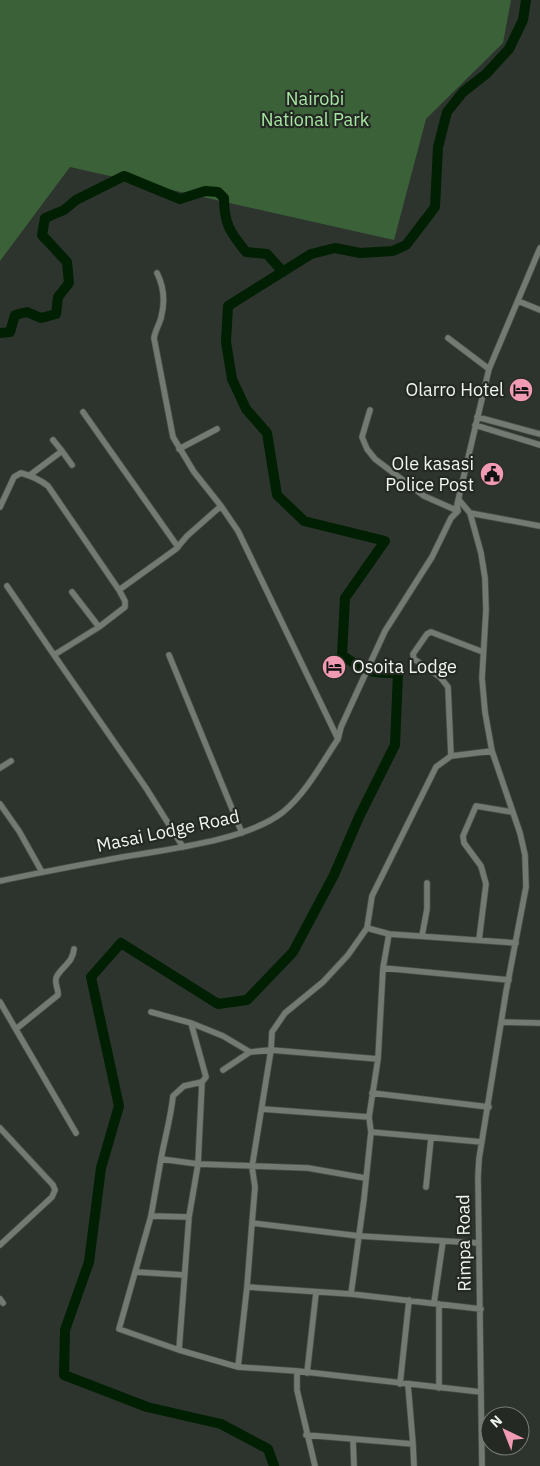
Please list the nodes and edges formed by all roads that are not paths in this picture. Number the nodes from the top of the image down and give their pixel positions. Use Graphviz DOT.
graph roads {
  1 [pos="540,248"];
  2 [pos="157,273"];
  3 [pos="518,301"];
  4 [pos="540,310"];
  5 [pos="448,338"];
  6 [pos="489,370"];
  7 [pos="370,410"];
  8 [pos="83,412"];
  9 [pos="477,417"];
  10 [pos="475,425"];
  11 [pos="216,429"];
  12 [pos="540,434"];
  13 [pos="53,440"];
  14 [pos="540,445"];
  15 [pos="179,449"];
  16 [pos="62,451"];
  17 [pos="72,464"];
  18 [pos="30,475"];
  19 [pos="459,500"];
  20 [pos="221,506"];
  21 [pos="0,507"];
  22 [pos="458,511"];
  23 [pos="470,513"];
  24 [pos="540,526"];
  25 [pos="178,547"];
  26 [pos="7,586"];
  27 [pos="119,590"];
  28 [pos="72,592"];
  29 [pos="99,628"];
  30 [pos="483,652"];
  31 [pos="169,655"];
  32 [pos="54,656"];
  33 [pos="338,739"];
  34 [pos="492,752"];
  35 [pos="451,756"];
  36 [pos="11,761"];
  37 [pos="0,768"];
  38 [pos="0,804"];
  39 [pos="512,812"];
  40 [pos="242,833"];
  41 [pos="183,847"];
  42 [pos="42,872"];
  43 [pos="0,881"];
  44 [pos="427,883"];
  45 [pos="367,928"];
  46 [pos="389,934"];
  47 [pos="422,936"];
  48 [pos="479,940"];
  49 [pos="516,943"];
  50 [pos="74,949"];
  51 [pos="383,968"];
  52 [pos="509,980"];
  53 [pos="0,1002"];
  54 [pos="151,1012"];
  55 [pos="503,1022"];
  56 [pos="190,1023"];
  57 [pos="540,1023"];
  58 [pos="16,1029"];
  59 [pos="271,1050"];
  60 [pos="250,1052"];
  61 [pos="378,1058"];
  62 [pos="223,1070"];
  63 [pos="202,1082"];
  64 [pos="372,1093"];
  65 [pos="489,1107"];
  66 [pos="262,1109"];
  67 [pos="369,1117"];
  68 [pos="0,1128"];
  69 [pos="76,1132"];
  70 [pos="371,1132"];
  71 [pos="431,1138"];
  72 [pos="482,1142"];
  73 [pos="161,1158"];
  74 [pos="198,1164"];
  75 [pos="252,1167"];
  76 [pos="365,1178"];
  77 [pos="426,1187"];
  78 [pos="152,1216"];
  79 [pos="189,1217"];
  80 [pos="252,1223"];
  81 [pos="359,1236"];
  82 [pos="443,1241"];
  83 [pos="479,1243"];
  84 [pos="0,1245"];
  85 [pos="136,1272"];
  86 [pos="184,1275"];
  87 [pos="247,1287"];
  88 [pos="316,1292"];
  89 [pos="351,1294"];
  90 [pos="409,1300"];
  91 [pos="436,1304"];
  92 [pos="481,1310"];
  93 [pos="179,1350"];
  94 [pos="238,1367"];
  95 [pos="297,1371"];
  96 [pos="307,1373"];
  97 [pos="400,1384"];
  98 [pos="408,1385"];
  99 [pos="439,1388"];
  100 [pos="481,1392"];
  101 [pos="306,1434"];
  102 [pos="353,1439"];
  103 [pos="414,1444"];
  104 [pos="315,1466"];
  105 [pos="354,1466"];
  106 [pos="414,1466"];
  107 [pos="482,1466"];
  1 -- 3 [label="street, Masai Lodge Road"];
  2 -- 15 [label="street"];
  3 -- 4 [label="street"];
  3 -- 6 [label="street, Masai Lodge Road"];
  5 -- 6 [label="street"];
  6 -- 9 [label="street, Masai Lodge Road"];
  7 -- 22 [label="street"];
  8 -- 25 [label="street"];
  9 -- 10 [label="street, Masai Lodge Road"];
  9 -- 12 [label="street"];
  10 -- 14 [label="street"];
  10 -- 19 [label="street, Masai Lodge Road"];
  11 -- 15 [label="street"];
  13 -- 16 [label="street"];
  15 -- 20 [label="street"];
  16 -- 17 [label="street"];
  16 -- 18 [label="street"];
  18 -- 21 [label="street"];
  18 -- 27 [label="street"];
  19 -- 22 [label="street, Masai Lodge Road"];
  19 -- 23 [label="street"];
  20 -- 25 [label="street"];
  20 -- 33 [label="street"];
  22 -- 33 [label="street, Masai Lodge Road"];
  23 -- 24 [label="street"];
  23 -- 30 [label="street, Rimpa Road"];
  25 -- 27 [label="street"];
  26 -- 32 [label="street"];
  27 -- 29 [label="street"];
  28 -- 29 [label="street"];
  29 -- 32 [label="street"];
  30 -- 34 [label="street, Rimpa Road"];
  30 -- 35 [label="street"];
  31 -- 40 [label="street"];
  32 -- 41 [label="street"];
  33 -- 40 [label="street, Masai Lodge Road"];
  34 -- 35 [label="street"];
  34 -- 39 [label="street, Rimpa Road"];
  35 -- 45 [label="street"];
  36 -- 37 [label="street"];
  38 -- 42 [label="street"];
  39 -- 48 [label="street"];
  39 -- 49 [label="street, Rimpa Road"];
  40 -- 41 [label="street, Masai Lodge Road"];
  41 -- 42 [label="street, Masai Lodge Road"];
  42 -- 43 [label="street, Masai Lodge Road"];
  44 -- 47 [label="street"];
  45 -- 46 [label="street"];
  45 -- 59 [label="street"];
  46 -- 47 [label="street"];
  46 -- 51 [label="street"];
  47 -- 48 [label="street"];
  48 -- 49 [label="street"];
  49 -- 52 [label="street, Rimpa Road"];
  50 -- 58 [label="street"];
  51 -- 52 [label="street"];
  51 -- 61 [label="street"];
  52 -- 55 [label="street, Rimpa Road"];
  53 -- 58 [label="street"];
  54 -- 56 [label="street"];
  55 -- 57 [label="street"];
  55 -- 65 [label="street, Rimpa Road"];
  56 -- 60 [label="street"];
  56 -- 63 [label="street"];
  58 -- 69 [label="street"];
  59 -- 60 [label="street"];
  59 -- 61 [label="street"];
  59 -- 66 [label="street"];
  60 -- 62 [label="street"];
  61 -- 64 [label="street"];
  63 -- 73 [label="street"];
  63 -- 74 [label="street"];
  64 -- 65 [label="street"];
  64 -- 67 [label="street"];
  65 -- 72 [label="street, Rimpa Road"];
  66 -- 67 [label="street"];
  66 -- 75 [label="street"];
  67 -- 70 [label="street"];
  68 -- 84 [label="street"];
  70 -- 71 [label="street"];
  70 -- 76 [label="street"];
  71 -- 72 [label="street"];
  71 -- 77 [label="street"];
  72 -- 83 [label="street, Rimpa Road"];
  73 -- 74 [label="street"];
  73 -- 78 [label="street"];
  74 -- 75 [label="street"];
  74 -- 79 [label="street"];
  75 -- 76 [label="street"];
  75 -- 80 [label="street"];
  76 -- 81 [label="street"];
  78 -- 79 [label="street"];
  78 -- 85 [label="street"];
  79 -- 86 [label="street"];
  80 -- 81 [label="street"];
  80 -- 87 [label="street"];
  81 -- 82 [label="street"];
  81 -- 89 [label="street"];
  82 -- 83 [label="street"];
  82 -- 91 [label="street"];
  83 -- 92 [label="street, Rimpa Road"];
  85 -- 86 [label="street"];
  85 -- 93 [label="street"];
  86 -- 93 [label="street"];
  87 -- 88 [label="street"];
  87 -- 94 [label="street"];
  88 -- 89 [label="street"];
  88 -- 96 [label="street"];
  89 -- 90 [label="street"];
  90 -- 91 [label="street"];
  90 -- 97 [label="street"];
  91 -- 92 [label="street"];
  91 -- 99 [label="street"];
  92 -- 100 [label="street, Rimpa Road"];
  93 -- 94 [label="street"];
  94 -- 95 [label="street"];
  95 -- 96 [label="street"];
  95 -- 101 [label="street"];
  96 -- 97 [label="street"];
  97 -- 98 [label="street"];
  98 -- 99 [label="street"];
  98 -- 103 [label="street"];
  99 -- 100 [label="street"];
  100 -- 107 [label="street, Rimpa Road"];
  101 -- 102 [label="street"];
  101 -- 104 [label="street"];
  102 -- 103 [label="street"];
  102 -- 105 [label="street"];
  103 -- 106 [label="street"];
}
